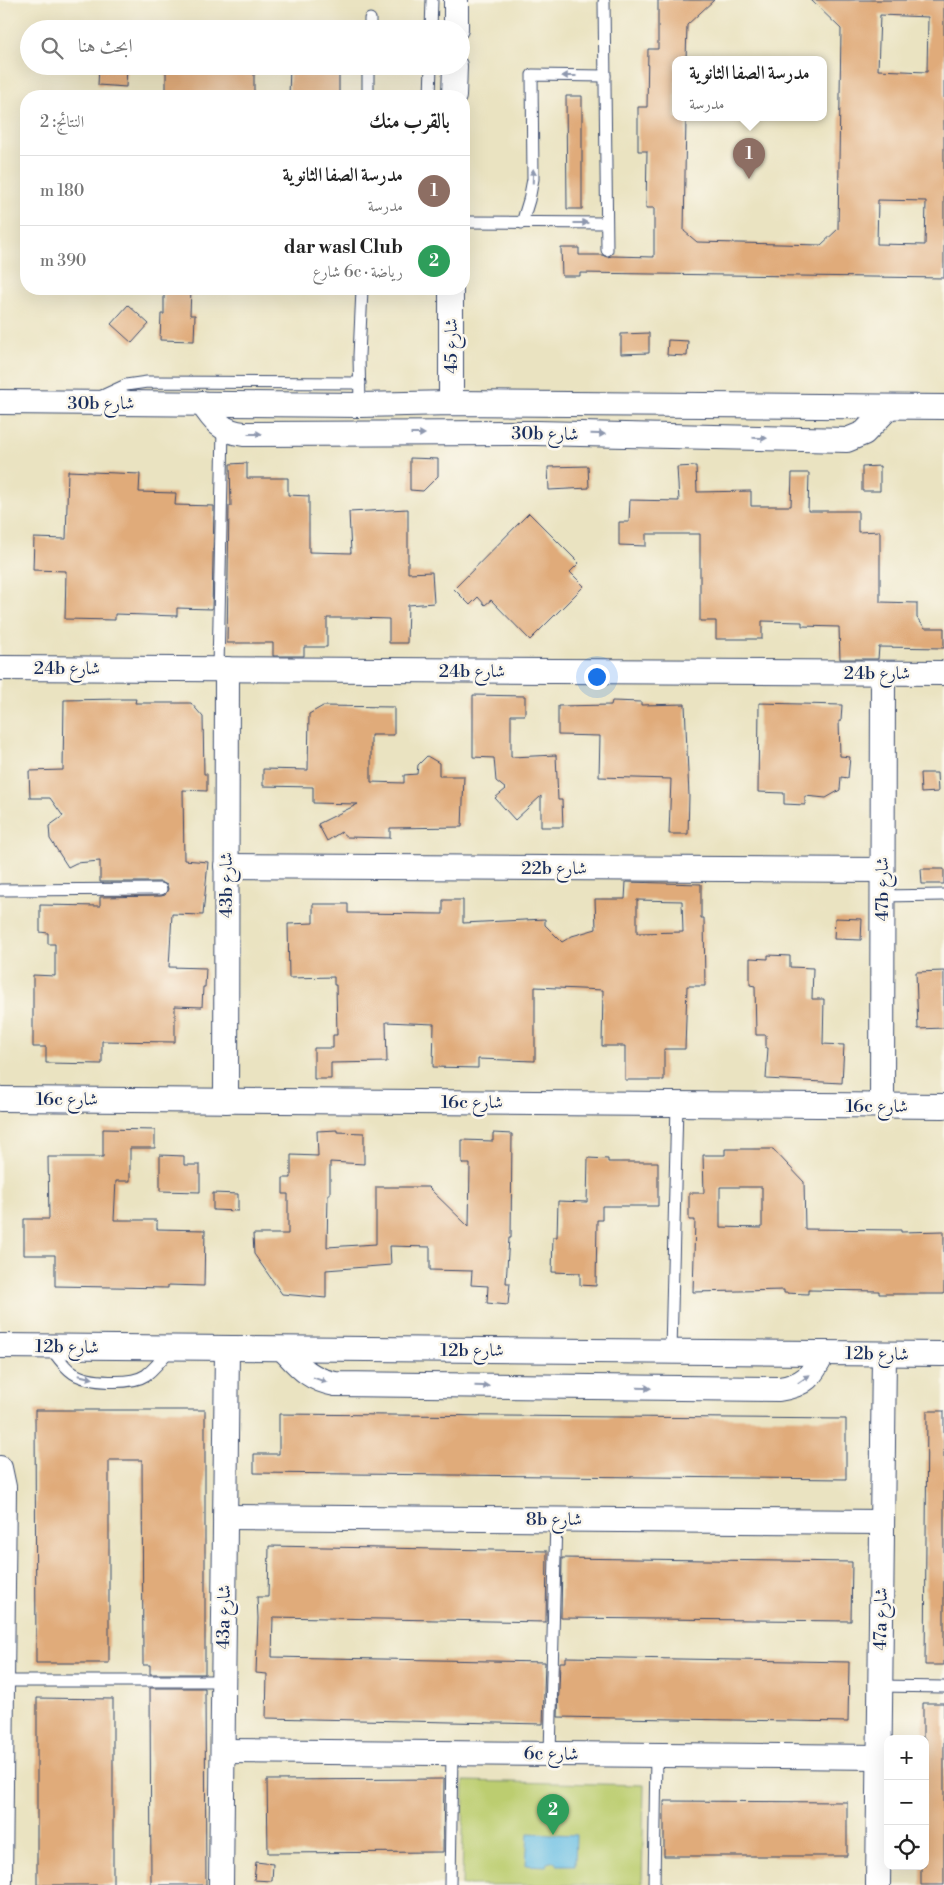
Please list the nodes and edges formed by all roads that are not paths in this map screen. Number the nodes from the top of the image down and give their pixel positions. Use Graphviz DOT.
graph roads {
  1 [pos="432,0"];
  2 [pos="456,0"];
  3 [pos="604,2"];
  4 [pos="431,20"];
  5 [pos="456,20"];
  6 [pos="368,75"];
  7 [pos="431,75"];
  8 [pos="455,75"];
  9 [pos="605,76"];
  10 [pos="368,90"];
  11 [pos="430,90"];
  12 [pos="454,90"];
  13 [pos="470,222"];
  14 [pos="522,223"];
  15 [pos="606,223"];
  16 [pos="606,250"];
  17 [pos="362,295"];
  18 [pos="452,295"];
  19 [pos="360,394"];
  20 [pos="0,402"];
  21 [pos="89,403"];
  22 [pos="202,403"];
  23 [pos="451,403"];
  24 [pos="889,407"];
  25 [pos="944,408"];
  26 [pos="222,428"];
  27 [pos="0,668"];
  28 [pos="222,669"];
  29 [pos="883,673"];
  30 [pos="944,673"];
  31 [pos="226,866"];
  32 [pos="882,870"];
  33 [pos="161,889"];
  34 [pos="0,890"];
  35 [pos="944,895"];
  36 [pos="882,896"];
  37 [pos="0,1099"];
  38 [pos="226,1101"];
  39 [pos="677,1104"];
  40 [pos="882,1106"];
  41 [pos="944,1106"];
  42 [pos="0,1346"];
  43 [pos="50,1347"];
  44 [pos="171,1348"];
  45 [pos="227,1348"];
  46 [pos="283,1349"];
  47 [pos="671,1352"];
  48 [pos="823,1353"];
  49 [pos="884,1354"];
  50 [pos="942,1356"];
  51 [pos="0,1468"];
  52 [pos="225,1517"];
  53 [pos="556,1519"];
  54 [pos="882,1522"];
  55 [pos="3,1681"];
  56 [pos="224,1681"];
  57 [pos="880,1686"];
  58 [pos="944,1687"];
  59 [pos="223,1751"];
  60 [pos="452,1753"];
  61 [pos="550,1754"];
  62 [pos="656,1755"];
  63 [pos="880,1757"];
  64 [pos="0,1882"];
  65 [pos="221,1885"];
  66 [pos="450,1885"];
  67 [pos="654,1885"];
  68 [pos="878,1885"];
  1 -- 4 [label="lane"];
  2 -- 5 [label="street"];
  3 -- 9 [label="lane"];
  6 -- 10 [label="lane"];
  7 -- 11 [label="lane"];
  8 -- 12 [label="street"];
  9 -- 14 [label="lane"];
  9 -- 15 [label="lane"];
  13 -- 14 [label="lane"];
  14 -- 15 [label="lane, one-way"];
  15 -- 16 [label="lane"];
  17 -- 19 [label="lane"];
  18 -- 23 [label="street, شارع 45"];
  19 -- 21 [label="lane"];
  19 -- 22 [label="street, 30b شارع"];
  19 -- 23 [label="street, 30b شارع"];
  20 -- 21 [label="street, 30b شارع"];
  21 -- 22 [label="street, 30b شارع"];
  22 -- 26 [label="street"];
  23 -- 24 [label="street, 30b شارع"];
  24 -- 25 [label="street, 30b شارع"];
  26 -- 24 [label="street, 30b شارع, one-way"];
  26 -- 28 [label="lane"];
  27 -- 28 [label="street, 24b شارع"];
  28 -- 29 [label="street, 24b شارع"];
  28 -- 31 [label="street, 43b شارع"];
  29 -- 30 [label="street, 24b شارع"];
  29 -- 32 [label="street, 47b شارع"];
  31 -- 32 [label="street, 22b شارع"];
  31 -- 38 [label="street, 43b شارع"];
  32 -- 36 [label="street, 47b شارع"];
  33 -- 34 [label="lane"];
  35 -- 36 [label="lane"];
  36 -- 40 [label="street, 47b شارع"];
  37 -- 38 [label="street, 16c شارع"];
  38 -- 39 [label="street, 16c شارع"];
  39 -- 40 [label="street, 16c شارع"];
  39 -- 47 [label="lane"];
  40 -- 41 [label="street, 16c شارع"];
  42 -- 43 [label="street, 12b شارع"];
  43 -- 44 [label="street, 12b شارع"];
  43 -- 44 [label="lane, one-way"];
  44 -- 45 [label="street, 12b شارع"];
  45 -- 46 [label="street, 12b شارع"];
  45 -- 52 [label="street, 43a شارع"];
  46 -- 47 [label="street, 12b شارع"];
  46 -- 48 [label="street, one-way"];
  47 -- 48 [label="street, 12b شارع"];
  48 -- 49 [label="street, 12b شارع"];
  49 -- 50 [label="street, 12b شارع"];
  49 -- 54 [label="street, 47a شارع"];
  51 -- 55 [label="street"];
  52 -- 53 [label="street, 8b شارع"];
  52 -- 56 [label="street, 43a شارع"];
  53 -- 54 [label="street, 8b شارع"];
  53 -- 61 [label="lane"];
  54 -- 57 [label="street, 47a شارع"];
  55 -- 56 [label="lane"];
  55 -- 64 [label="street"];
  56 -- 59 [label="street, 43a شارع"];
  57 -- 58 [label="lane"];
  57 -- 63 [label="street, 47a شارع"];
  59 -- 60 [label="street, 6c شارع"];
  59 -- 65 [label="street, 43a شارع"];
  60 -- 61 [label="street, 6c شارع"];
  60 -- 66 [label="lane"];
  61 -- 62 [label="street, 6c شارع"];
  62 -- 63 [label="street, 6c شارع"];
  62 -- 67 [label="lane"];
  63 -- 68 [label="street, 47a شارع"];
}
